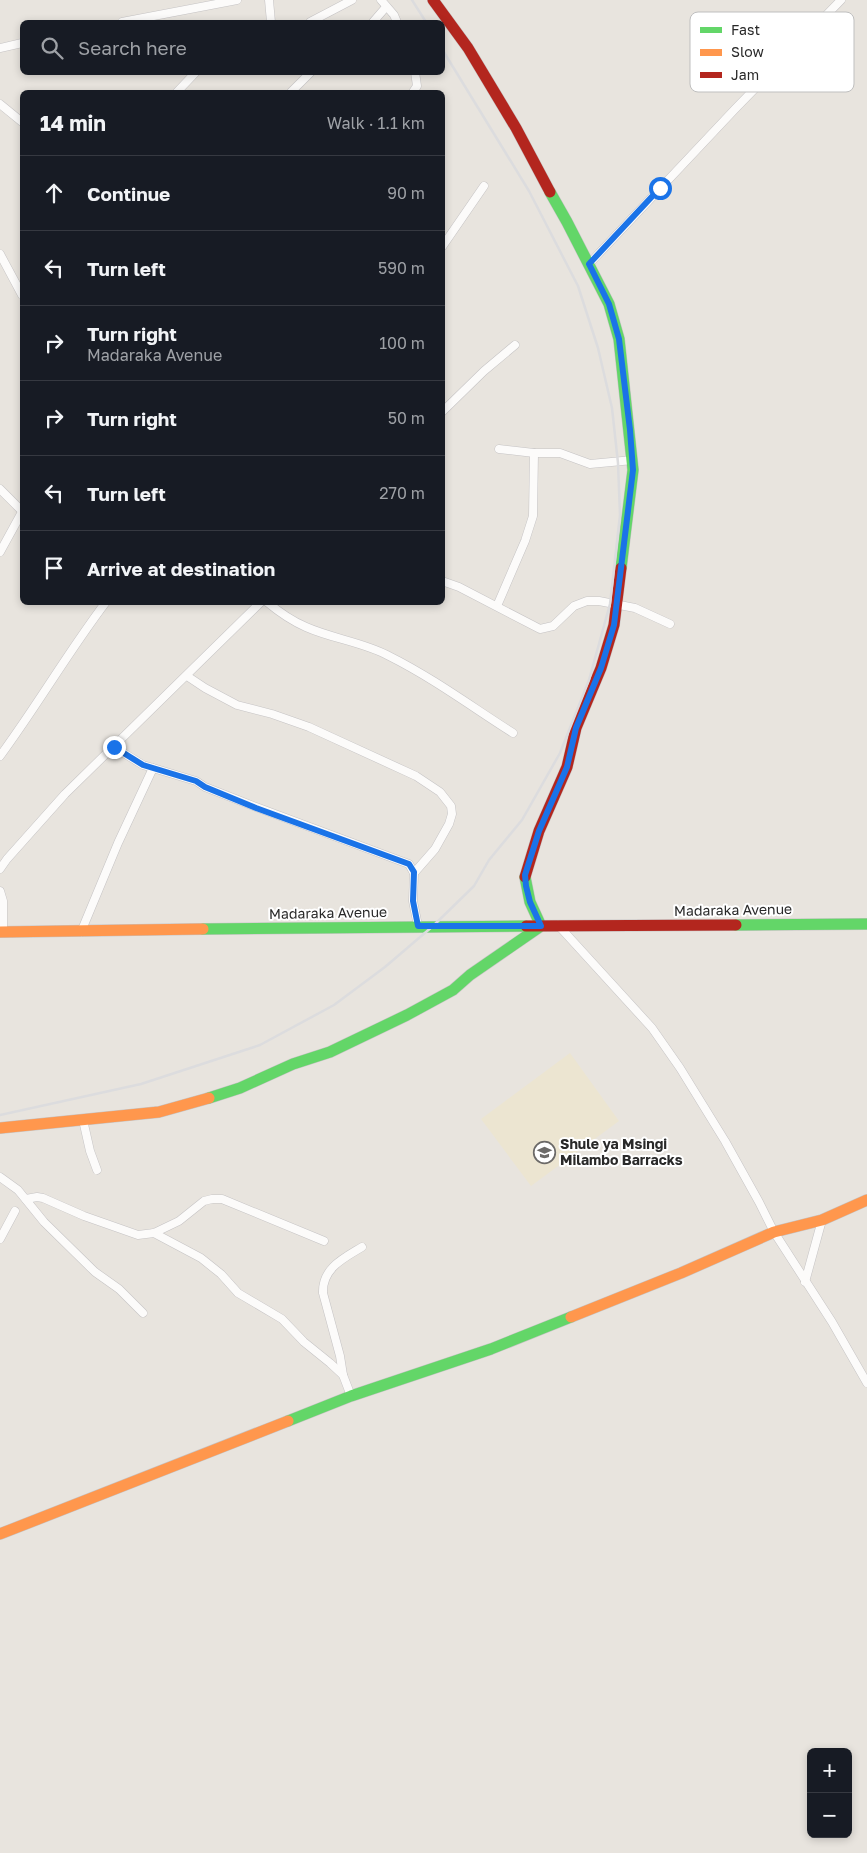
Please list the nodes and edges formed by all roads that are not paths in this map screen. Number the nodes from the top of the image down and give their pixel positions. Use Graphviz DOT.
graph roads {
  1 [pos="237,0"];
  2 [pos="269,0"];
  3 [pos="352,0"];
  4 [pos="381,0"];
  5 [pos="433,0"];
  6 [pos="842,0"];
  7 [pos="225,1"];
  8 [pos="386,7"];
  9 [pos="830,12"];
  10 [pos="132,20"];
  11 [pos="271,20"];
  12 [pos="314,20"];
  13 [pos="375,20"];
  14 [pos="396,20"];
  15 [pos="20,43"];
  16 [pos="0,48"];
  17 [pos="193,75"];
  18 [pos="308,75"];
  19 [pos="415,75"];
  20 [pos="179,90"];
  21 [pos="293,90"];
  22 [pos="414,90"];
  23 [pos="751,92"];
  24 [pos="0,104"];
  25 [pos="20,120"];
  26 [pos="484,186"];
  27 [pos="445,243"];
  28 [pos="0,254"];
  29 [pos="589,264"];
  30 [pos="20,291"];
  31 [pos="515,345"];
  32 [pos="445,409"];
  33 [pos="499,449"];
  34 [pos="534,453"];
  35 [pos="633,460"];
  36 [pos="0,489"];
  37 [pos="20,515"];
  38 [pos="20,518"];
  39 [pos="0,552"];
  40 [pos="445,582"];
  41 [pos="104,605"];
  42 [pos="258,605"];
  43 [pos="271,605"];
  44 [pos="616,605"];
  45 [pos="497,606"];
  46 [pos="670,624"];
  47 [pos="187,676"];
  48 [pos="513,733"];
  49 [pos="114,747"];
  50 [pos="0,756"];
  51 [pos="153,768"];
  52 [pos="0,869"];
  53 [pos="414,872"];
  54 [pos="0,891"];
  55 [pos="867,924"];
  56 [pos="558,925"];
  57 [pos="418,926"];
  58 [pos="541,926"];
  59 [pos="2,932"];
  60 [pos="81,932"];
  61 [pos="83,1120"];
  62 [pos="0,1128"];
  63 [pos="96,1170"];
  64 [pos="0,1177"];
  65 [pos="26,1199"];
  66 [pos="867,1200"];
  67 [pos="15,1211"];
  68 [pos="822,1220"];
  69 [pos="774,1232"];
  70 [pos="154,1233"];
  71 [pos="0,1239"];
  72 [pos="324,1241"];
  73 [pos="362,1246"];
  74 [pos="805,1282"];
  75 [pos="143,1313"];
  76 [pos="343,1375"];
  77 [pos="867,1383"];
  78 [pos="352,1396"];
  79 [pos="0,1534"];
  1 -- 7 [label="street"];
  2 -- 11 [label="street"];
  3 -- 12 [label="street"];
  4 -- 8 [label="street"];
  5 -- 29 [label="main road"];
  6 -- 9 [label="street"];
  7 -- 10 [label="street"];
  8 -- 13 [label="street"];
  8 -- 14 [label="street"];
  15 -- 16 [label="street"];
  17 -- 20 [label="street"];
  18 -- 21 [label="street"];
  19 -- 22 [label="street"];
  23 -- 29 [label="street"];
  24 -- 25 [label="street"];
  26 -- 27 [label="street"];
  28 -- 30 [label="street"];
  29 -- 35 [label="main road"];
  31 -- 32 [label="street"];
  33 -- 34 [label="street"];
  34 -- 35 [label="street"];
  34 -- 45 [label="street"];
  35 -- 44 [label="main road"];
  36 -- 37 [label="street"];
  38 -- 39 [label="street"];
  40 -- 45 [label="street"];
  41 -- 50 [label="street"];
  42 -- 47 [label="street"];
  43 -- 48 [label="street"];
  44 -- 45 [label="street"];
  44 -- 46 [label="street"];
  44 -- 58 [label="main road"];
  47 -- 49 [label="street"];
  47 -- 53 [label="street"];
  49 -- 51 [label="street"];
  49 -- 52 [label="street"];
  51 -- 53 [label="street"];
  51 -- 60 [label="street"];
  53 -- 57 [label="street"];
  54 -- 59 [label="street"];
  55 -- 56 [label="main road, Madaraka Avenue"];
  56 -- 58 [label="main road, Madaraka Avenue"];
  56 -- 69 [label="street"];
  57 -- 58 [label="main road, Madaraka Avenue"];
  57 -- 60 [label="main road, Madaraka Avenue"];
  58 -- 61 [label="main road"];
  59 -- 60 [label="main road, Madaraka Avenue"];
  61 -- 62 [label="main road"];
  61 -- 63 [label="street"];
  64 -- 65 [label="street"];
  65 -- 70 [label="street"];
  65 -- 75 [label="street"];
  66 -- 68 [label="main road"];
  67 -- 71 [label="street"];
  68 -- 69 [label="main road"];
  68 -- 74 [label="street"];
  69 -- 74 [label="street"];
  69 -- 78 [label="main road"];
  70 -- 72 [label="street"];
  70 -- 76 [label="street"];
  73 -- 76 [label="street"];
  74 -- 77 [label="street"];
  76 -- 78 [label="street"];
  78 -- 79 [label="main road"];
}
